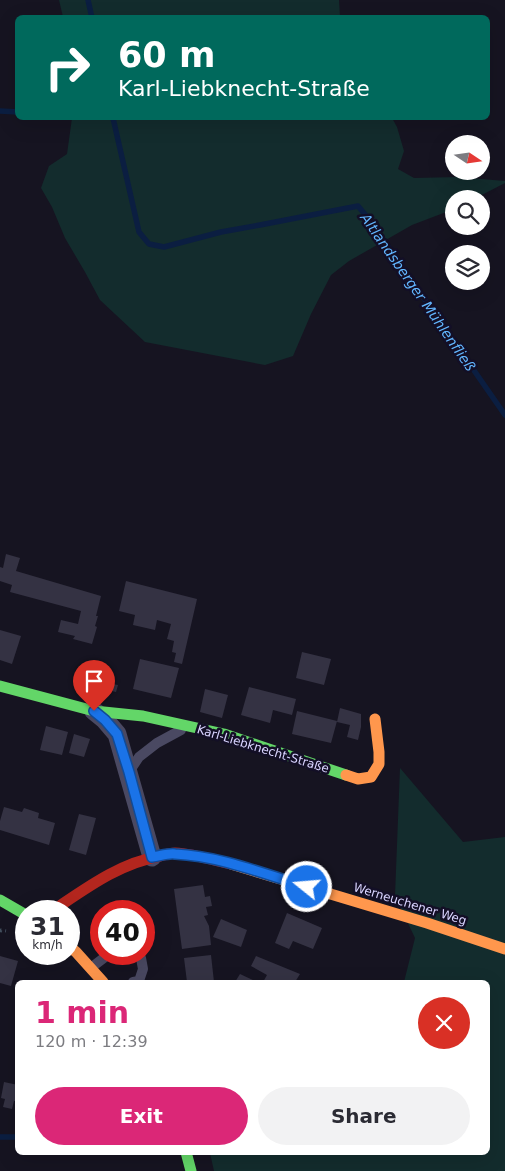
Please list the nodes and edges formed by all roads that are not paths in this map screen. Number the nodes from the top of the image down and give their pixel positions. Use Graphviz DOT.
graph roads {
  1 [pos="0,686"];
  2 [pos="94,711"];
  3 [pos="375,719"];
  4 [pos="190,726"];
  5 [pos="129,772"];
  6 [pos="152,857"];
  7 [pos="0,900"];
  8 [pos="68,900"];
  9 [pos="15,909"];
  10 [pos="505,949"];
  11 [pos="80,958"];
  12 [pos="94,965"];
  13 [pos="142,965"];
  14 [pos="90,968"];
  15 [pos="101,980"];
  16 [pos="138,980"];
  17 [pos="187,1155"];
  18 [pos="191,1171"];
  1 -- 2 [label="street, Karl-Liebknecht-Straße"];
  2 -- 4 [label="street, Karl-Liebknecht-Straße"];
  2 -- 5 [label="street, Karl-Liebknecht-Straße"];
  3 -- 4 [label="street, Karl-Liebknecht-Straße"];
  4 -- 5 [label="lane"];
  5 -- 6 [label="street, Karl-Liebknecht-Straße"];
  6 -- 8 [label="street, Werneuchener Weg"];
  6 -- 10 [label="street, Werneuchener Weg"];
  7 -- 9 [label="street"];
  11 -- 14 [label="street"];
  12 -- 14 [label="lane"];
  13 -- 16 [label="lane"];
  14 -- 15 [label="street"];
  17 -- 18 [label="street"];
}
